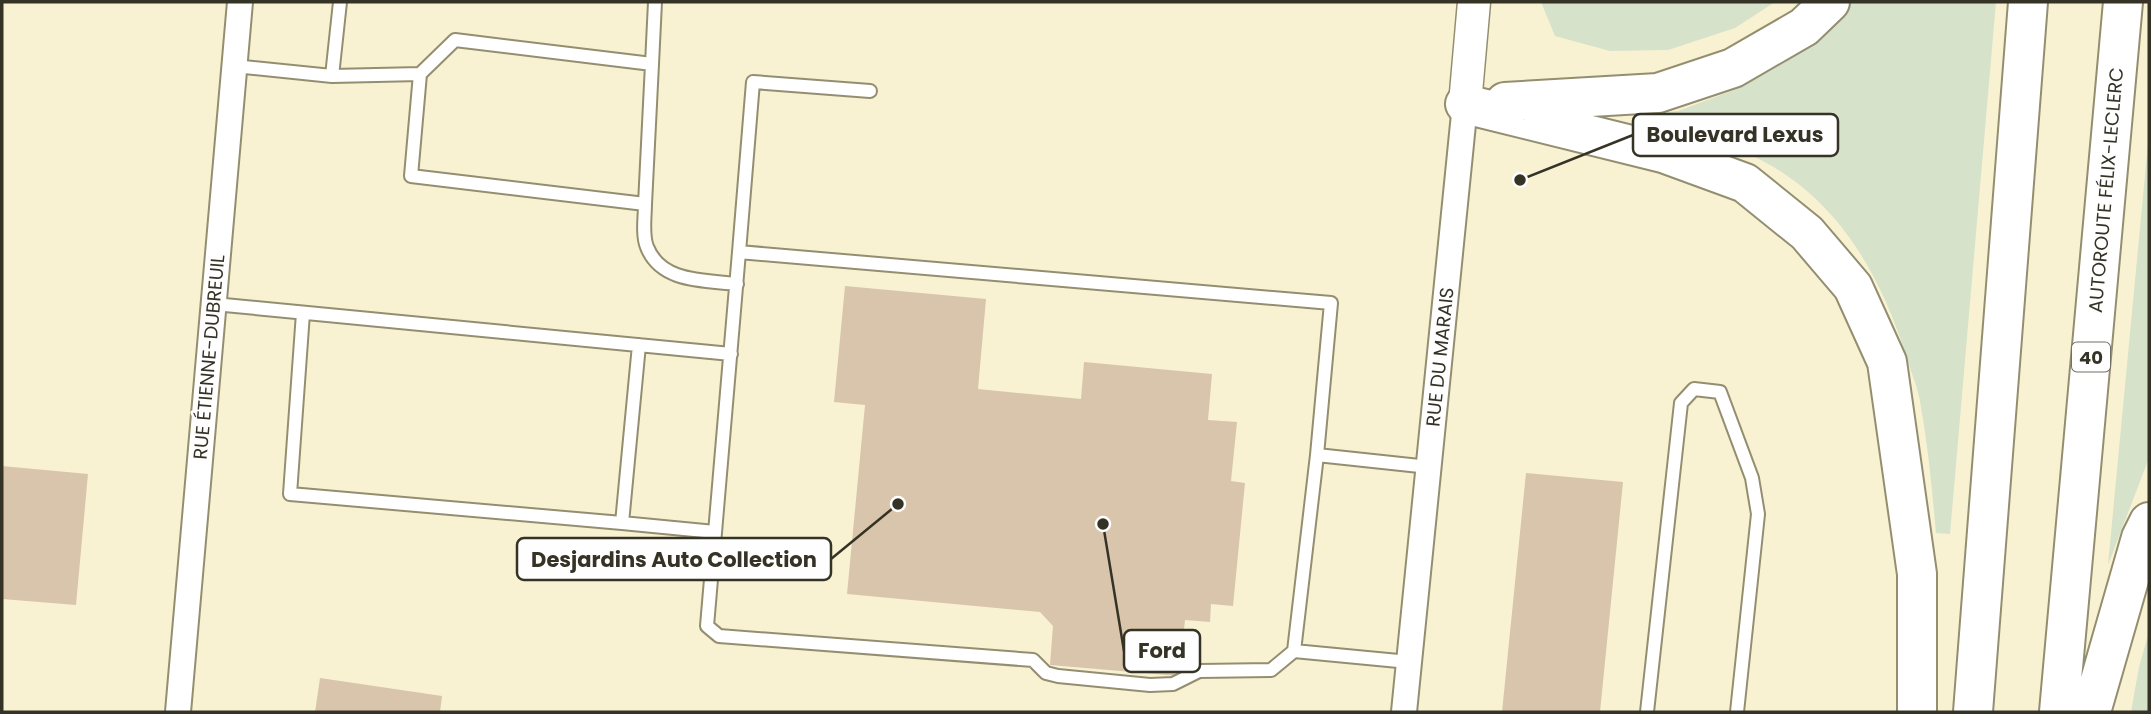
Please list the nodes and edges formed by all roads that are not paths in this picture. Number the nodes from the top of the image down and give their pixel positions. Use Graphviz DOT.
graph roads {
  1 [pos="240,2"];
  2 [pos="340,2"];
  3 [pos="655,2"];
  4 [pos="1474,2"];
  5 [pos="1830,2"];
  6 [pos="2028,2"];
  7 [pos="2123,2"];
  8 [pos="652,64"];
  9 [pos="234,66"];
  10 [pos="420,74"];
  11 [pos="332,76"];
  12 [pos="870,91"];
  13 [pos="1465,104"];
  14 [pos="645,204"];
  15 [pos="740,251"];
  16 [pos="737,284"];
  17 [pos="214,304"];
  18 [pos="303,313"];
  19 [pos="639,345"];
  20 [pos="731,354"];
  21 [pos="1317,455"];
  22 [pos="1429,467"];
  23 [pos="2149,522"];
  24 [pos="622,523"];
  25 [pos="715,532"];
  26 [pos="1294,651"];
  27 [pos="1409,662"];
  28 [pos="178,712"];
  29 [pos="1404,712"];
  30 [pos="1647,712"];
  31 [pos="1737,712"];
  32 [pos="1917,712"];
  33 [pos="1973,712"];
  34 [pos="2059,712"];
  35 [pos="2091,712"];
  1 -- 9 [label="street, RUE ÉTIENNE-DUBREUIL"];
  2 -- 11 [label="lane"];
  3 -- 8 [label="lane"];
  4 -- 13 [label="street, RUE DU MARAIS"];
  5 -- 13 [label="highway"];
  6 -- 33 [label="highway"];
  7 -- 34 [label="highway, AUTOROUTE FÉLIX-LECLERC / 40"];
  8 -- 10 [label="lane"];
  8 -- 14 [label="lane"];
  9 -- 11 [label="lane"];
  9 -- 17 [label="street, RUE ÉTIENNE-DUBREUIL"];
  10 -- 11 [label="lane"];
  10 -- 14 [label="lane"];
  12 -- 15 [label="lane"];
  13 -- 22 [label="street, RUE DU MARAIS"];
  13 -- 32 [label="highway"];
  14 -- 16 [label="lane"];
  15 -- 16 [label="lane"];
  15 -- 21 [label="lane"];
  16 -- 20 [label="lane"];
  17 -- 18 [label="lane"];
  17 -- 28 [label="street, RUE ÉTIENNE-DUBREUIL"];
  18 -- 19 [label="lane"];
  18 -- 24 [label="lane"];
  19 -- 20 [label="lane"];
  19 -- 24 [label="lane"];
  20 -- 25 [label="lane"];
  21 -- 22 [label="lane"];
  21 -- 26 [label="lane"];
  22 -- 27 [label="street, RUE DU MARAIS"];
  23 -- 35 [label="highway"];
  24 -- 25 [label="lane"];
  25 -- 26 [label="lane"];
  26 -- 27 [label="lane"];
  27 -- 29 [label="street, RUE DU MARAIS"];
  30 -- 31 [label="lane"];
}
